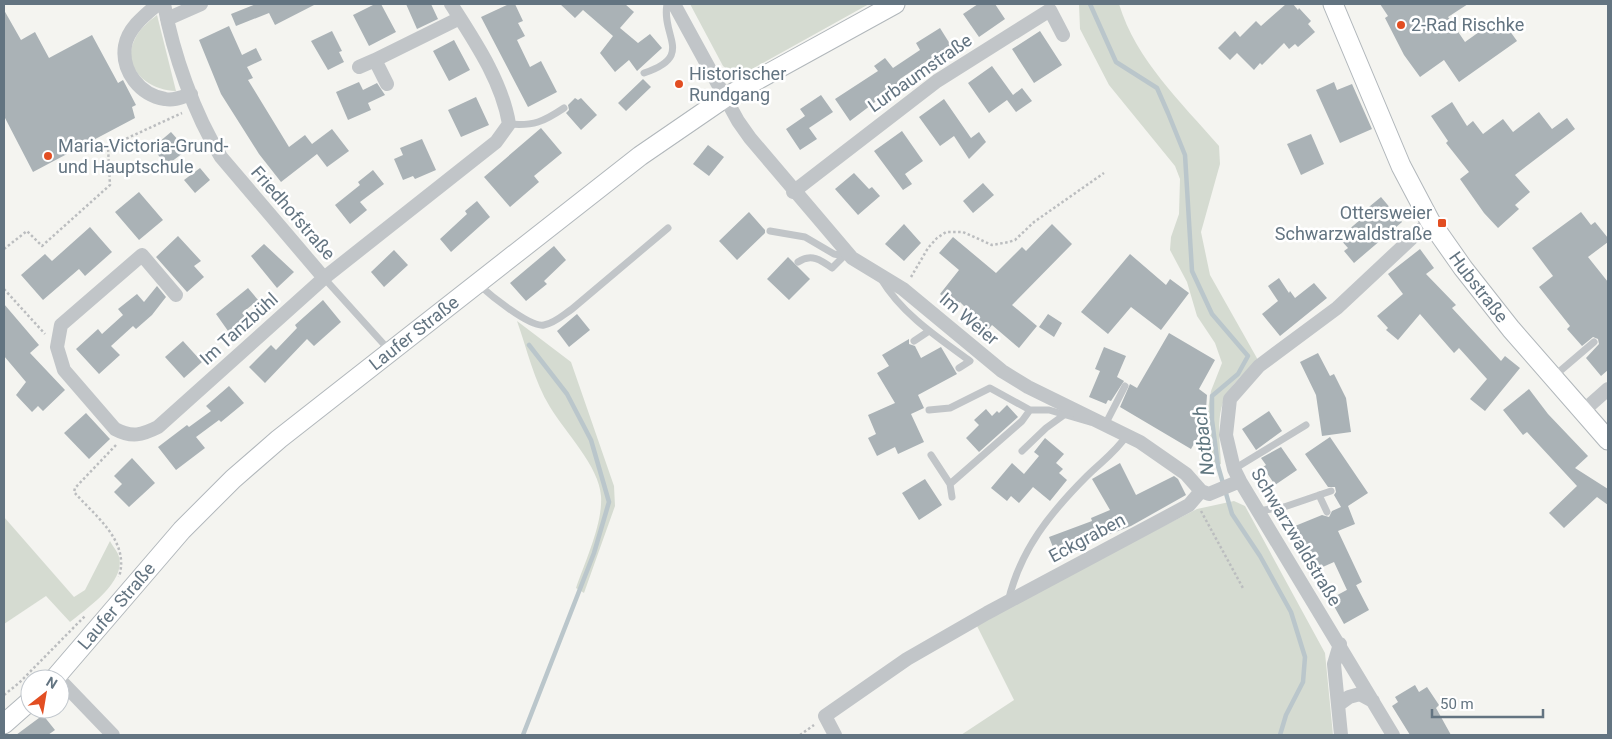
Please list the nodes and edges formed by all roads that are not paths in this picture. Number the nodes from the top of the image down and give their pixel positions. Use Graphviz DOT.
graph roads {
  1 [pos="158,4"];
  2 [pos="164,4"];
  3 [pos="201,4"];
  4 [pos="451,4"];
  5 [pos="667,4"];
  6 [pos="674,4"];
  7 [pos="895,4"];
  8 [pos="1333,4"];
  9 [pos="460,18"];
  10 [pos="167,19"];
  11 [pos="1063,35"];
  12 [pos="375,60"];
  13 [pos="359,67"];
  14 [pos="644,73"];
  15 [pos="388,84"];
  16 [pos="191,94"];
  17 [pos="726,98"];
  18 [pos="564,108"];
  19 [pos="509,124"];
  20 [pos="793,192"];
  21 [pos="1430,221"];
  22 [pos="668,228"];
  23 [pos="770,231"];
  24 [pos="848,257"];
  25 [pos="798,262"];
  26 [pos="879,274"];
  27 [pos="324,278"];
  28 [pos="478,283"];
  29 [pos="176,295"];
  30 [pos="929,331"];
  31 [pos="914,341"];
  32 [pos="1594,342"];
  33 [pos="391,351"];
  34 [pos="959,368"];
  35 [pos="1552,377"];
  36 [pos="1125,386"];
  37 [pos="1608,389"];
  38 [pos="929,410"];
  39 [pos="1030,410"];
  40 [pos="1582,412"];
  41 [pos="1064,415"];
  42 [pos="1306,425"];
  43 [pos="1116,428"];
  44 [pos="1608,440"];
  45 [pos="1022,451"];
  46 [pos="932,455"];
  47 [pos="1235,478"];
  48 [pos="950,484"];
  49 [pos="1331,491"];
  50 [pos="1202,495"];
  51 [pos="1319,495"];
  52 [pos="952,497"];
  53 [pos="1258,511"];
  54 [pos="1327,512"];
  55 [pos="1008,602"];
  56 [pos="1340,644"];
  57 [pos="65,669"];
  58 [pos="70,692"];
  59 [pos="1373,702"];
  60 [pos="1338,705"];
  61 [pos="20,710"];
  62 [pos="4,724"];
  63 [pos="113,735"];
  64 [pos="835,735"];
  65 [pos="1341,735"];
  66 [pos="1393,735"];
  1 -- 16 [label="street"];
  2 -- 10 [label="street, Friedhofstraße"];
  3 -- 10 [label="street"];
  4 -- 9 [label="street"];
  5 -- 14 [label="lane"];
  6 -- 17 [label="street"];
  7 -- 17 [label="main road, Laufer Straße"];
  8 -- 21 [label="main road, Hubstraße"];
  9 -- 12 [label="street"];
  9 -- 19 [label="street"];
  10 -- 16 [label="street, Friedhofstraße"];
  11 -- 20 [label="street, Lurbaumstraße"];
  12 -- 13 [label="street"];
  12 -- 15 [label="street"];
  16 -- 27 [label="street, Friedhofstraße"];
  17 -- 20 [label="street, Im Weier"];
  17 -- 28 [label="main road, Laufer Straße"];
  18 -- 19 [label="lane"];
  19 -- 27 [label="street, Im Tanzbühl"];
  20 -- 24 [label="street, Im Weier"];
  21 -- 35 [label="main road, Hubstraße"];
  21 -- 47 [label="street, Schwarzwaldstraße"];
  22 -- 28 [label="lane"];
  23 -- 24 [label="lane"];
  24 -- 25 [label="lane"];
  24 -- 26 [label="street, Im Weier"];
  26 -- 30 [label="lane"];
  26 -- 43 [label="street, Im Weier"];
  27 -- 29 [label="street, Im Tanzbühl"];
  27 -- 33 [label="lane"];
  28 -- 33 [label="main road, Laufer Straße"];
  30 -- 31 [label="lane"];
  30 -- 34 [label="lane"];
  32 -- 35 [label="lane"];
  33 -- 57 [label="main road, Laufer Straße"];
  35 -- 40 [label="main road, Hubstraße"];
  36 -- 43 [label="lane"];
  37 -- 40 [label="street"];
  38 -- 39 [label="lane"];
  39 -- 41 [label="lane"];
  39 -- 48 [label="lane"];
  40 -- 44 [label="main road, Hubstraße"];
  41 -- 43 [label="lane"];
  41 -- 45 [label="lane"];
  42 -- 47 [label="lane"];
  43 -- 50 [label="street, Im Weier"];
  43 -- 55 [label="lane"];
  46 -- 48 [label="lane"];
  47 -- 50 [label="street"];
  47 -- 53 [label="street, Schwarzwaldstraße"];
  48 -- 52 [label="lane"];
  49 -- 51 [label="lane"];
  50 -- 55 [label="street, Eckgraben"];
  51 -- 53 [label="lane"];
  51 -- 54 [label="lane"];
  53 -- 56 [label="street, Schwarzwaldstraße"];
  55 -- 64 [label="street, Eckgraben"];
  56 -- 59 [label="street, Schwarzwaldstraße"];
  56 -- 60 [label="street"];
  58 -- 63 [label="street"];
  59 -- 60 [label="street"];
  59 -- 66 [label="street, Schwarzwaldstraße"];
  60 -- 65 [label="street"];
  61 -- 62 [label="main road"];
}
